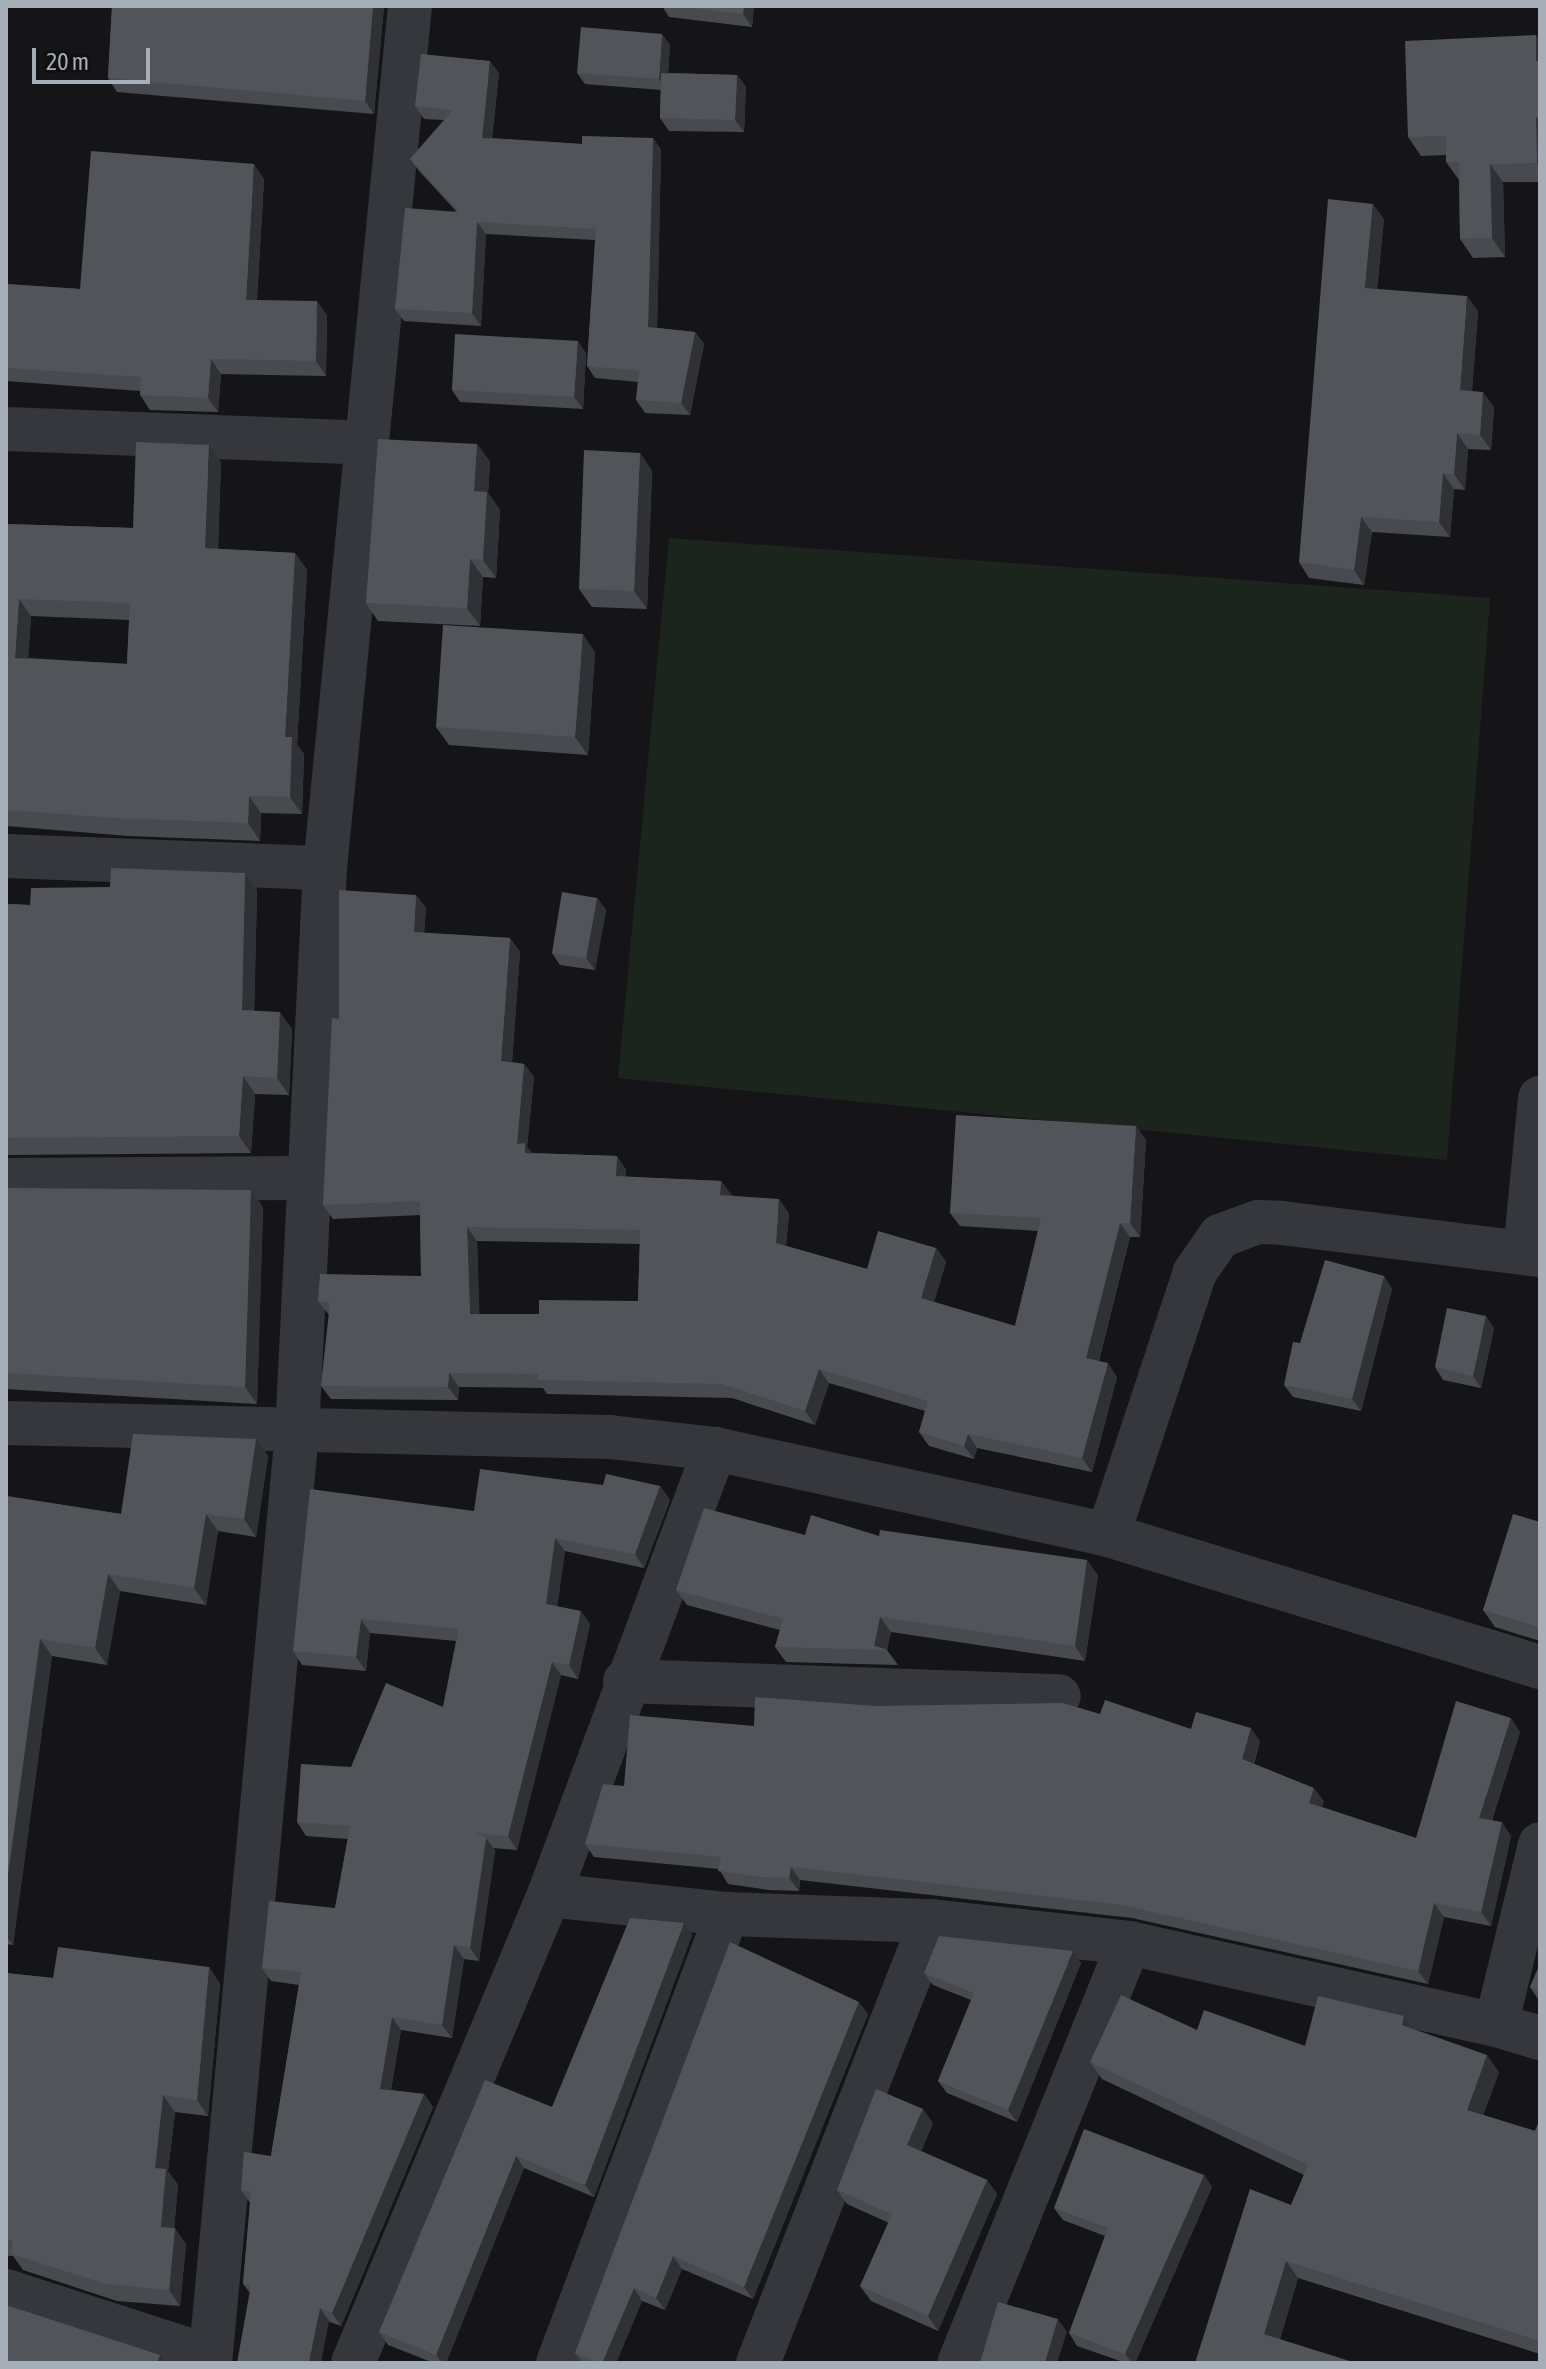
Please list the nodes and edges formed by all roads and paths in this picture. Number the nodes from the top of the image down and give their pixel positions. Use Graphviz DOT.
graph roads {
  1 [pos="410,6"];
  2 [pos="6,429"];
  3 [pos="367,443"];
  4 [pos="6,856"];
  5 [pos="325,868"];
  6 [pos="1540,1098"];
  7 [pos="309,1178"];
  8 [pos="6,1180"];
  9 [pos="1532,1253"];
  10 [pos="6,1423"];
  11 [pos="297,1432"];
  12 [pos="715,1449"];
  13 [pos="1108,1535"];
  14 [pos="1540,1667"];
  15 [pos="625,1681"];
  16 [pos="1059,1696"];
  17 [pos="1540,1844"];
  18 [pos="549,1895"];
  19 [pos="727,1914"];
  20 [pos="931,1921"];
  21 [pos="1129,1943"];
  22 [pos="1496,2025"];
  23 [pos="1540,2038"];
  24 [pos="6,2291"];
  25 [pos="210,2360"];
  26 [pos="353,2363"];
  27 [pos="558,2363"];
  28 [pos="758,2363"];
  29 [pos="959,2363"];
  1 -- 3 [label="street"];
  2 -- 3 [label="street"];
  3 -- 5 [label="street"];
  4 -- 5 [label="street"];
  5 -- 7 [label="street"];
  6 -- 9 [label="street"];
  7 -- 8 [label="street"];
  7 -- 11 [label="street"];
  9 -- 13 [label="street"];
  10 -- 11 [label="street"];
  11 -- 12 [label="street"];
  11 -- 25 [label="street"];
  12 -- 13 [label="street"];
  12 -- 15 [label="street"];
  13 -- 14 [label="street"];
  15 -- 16 [label="street"];
  15 -- 18 [label="street"];
  17 -- 22 [label="street"];
  18 -- 19 [label="street"];
  18 -- 26 [label="street"];
  19 -- 20 [label="street"];
  19 -- 27 [label="street"];
  20 -- 21 [label="street"];
  20 -- 28 [label="street"];
  21 -- 22 [label="street"];
  21 -- 29 [label="street"];
  22 -- 23 [label="street"];
  24 -- 25 [label="street"];
}
